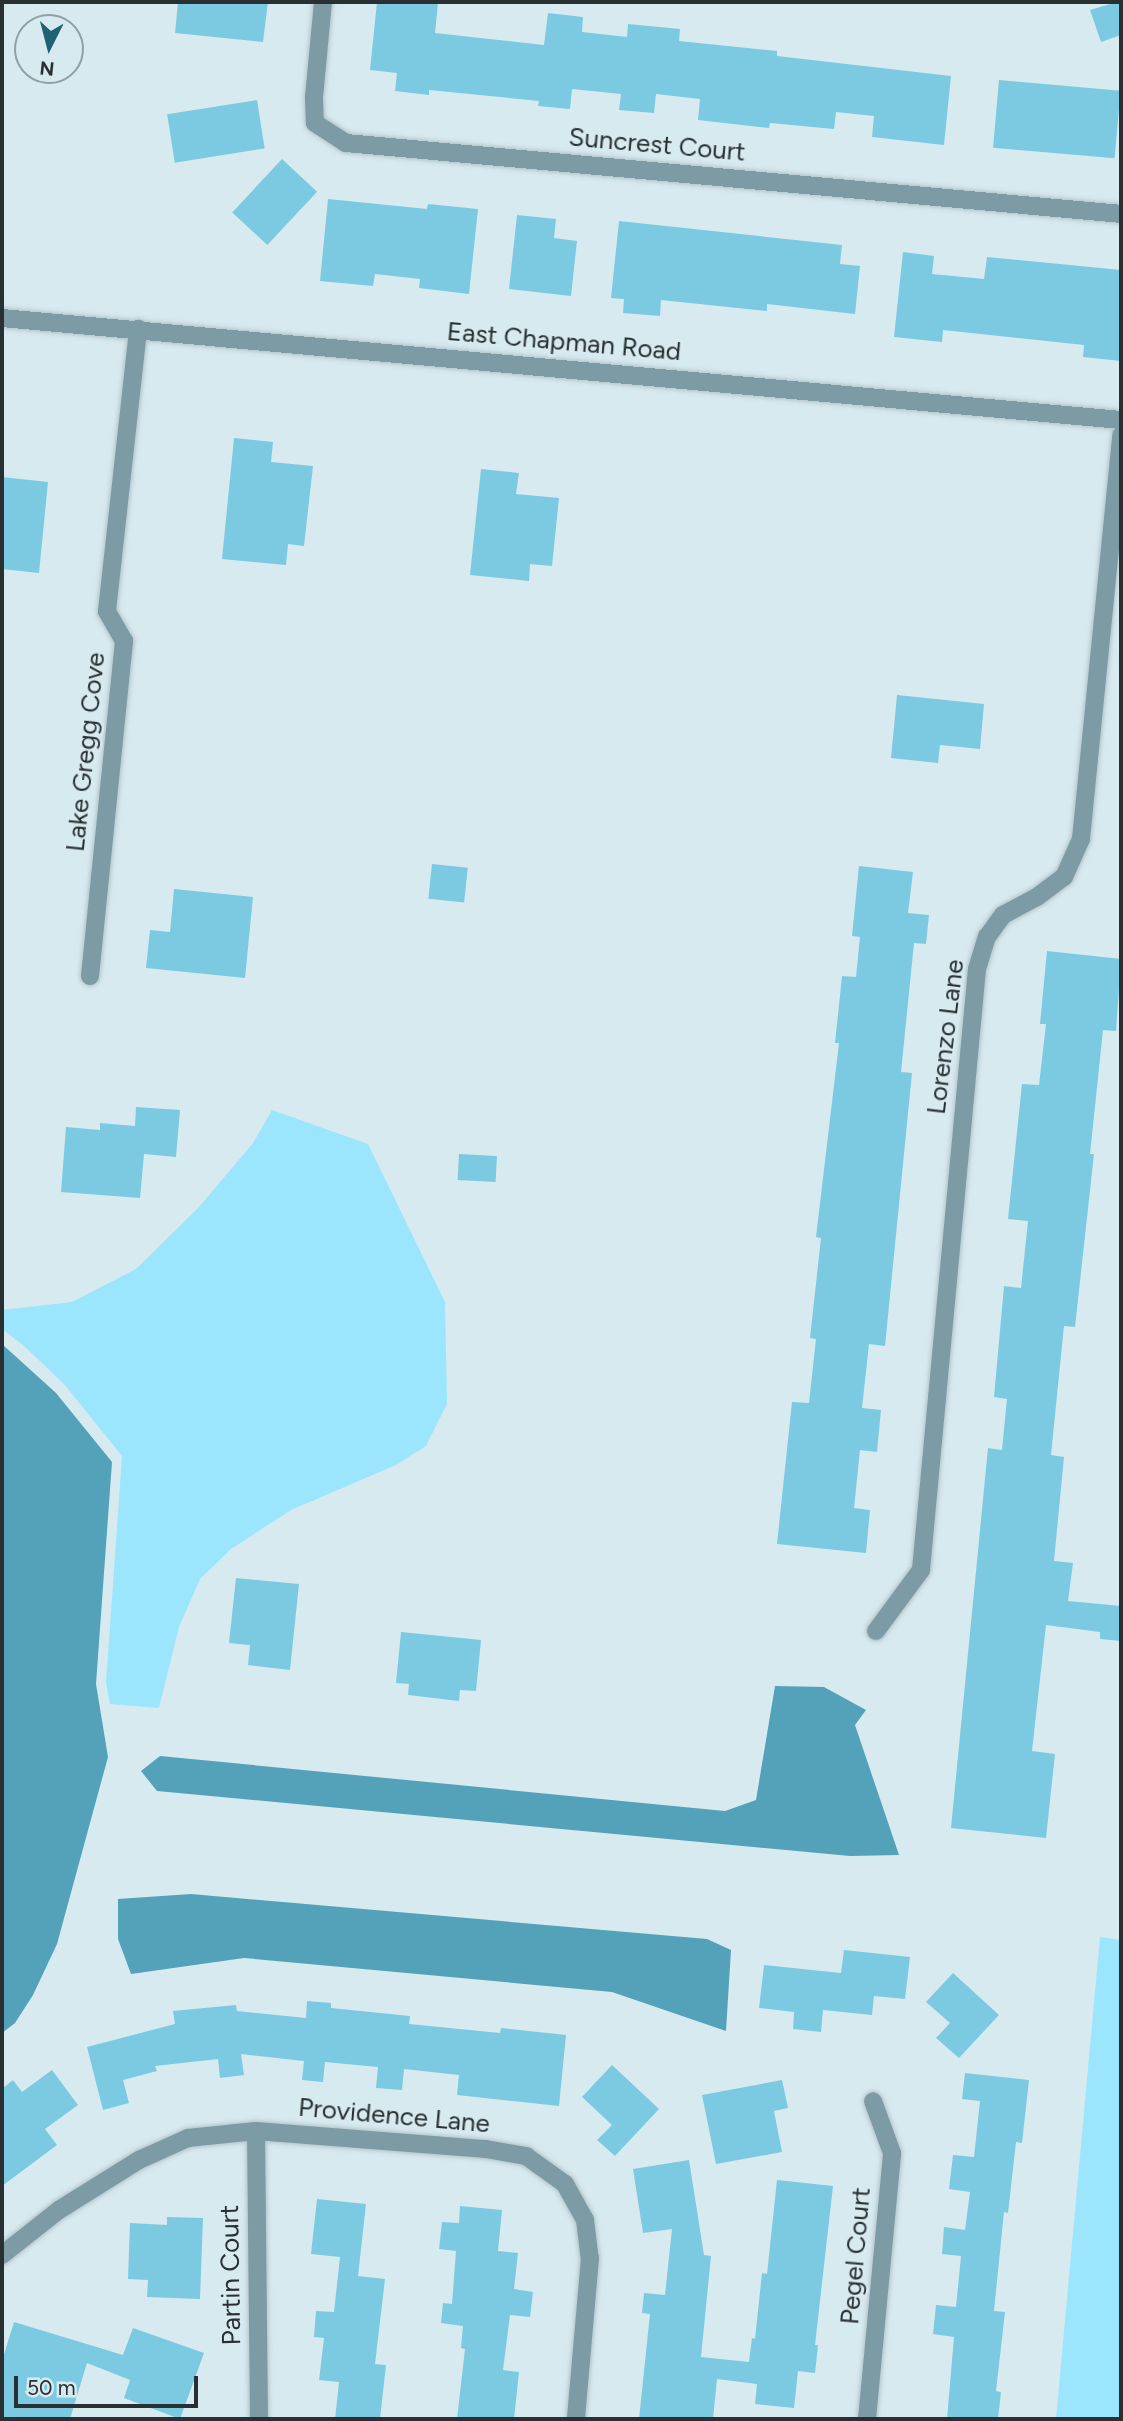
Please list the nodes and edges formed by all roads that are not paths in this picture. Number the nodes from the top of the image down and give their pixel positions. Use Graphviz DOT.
graph roads {
  1 [pos="323,2"];
  2 [pos="1121,214"];
  3 [pos="2,318"];
  4 [pos="138,329"];
  5 [pos="1121,420"];
  6 [pos="1121,435"];
  7 [pos="90,976"];
  8 [pos="876,1631"];
  9 [pos="873,2101"];
  10 [pos="256,2131"];
  11 [pos="2,2255"];
  12 [pos="259,2419"];
  13 [pos="576,2419"];
  14 [pos="867,2419"];
  1 -- 2 [label="street, Suncrest Court"];
  3 -- 4 [label="street, East Chapman Road"];
  4 -- 5 [label="street, East Chapman Road"];
  4 -- 7 [label="street, Lake Gregg Cove"];
  6 -- 8 [label="street, Lorenzo Lane"];
  9 -- 14 [label="street, Pegel Court"];
  10 -- 11 [label="street, Providence Lane"];
  10 -- 12 [label="street, Partin Court"];
  10 -- 13 [label="street, Providence Lane"];
}
